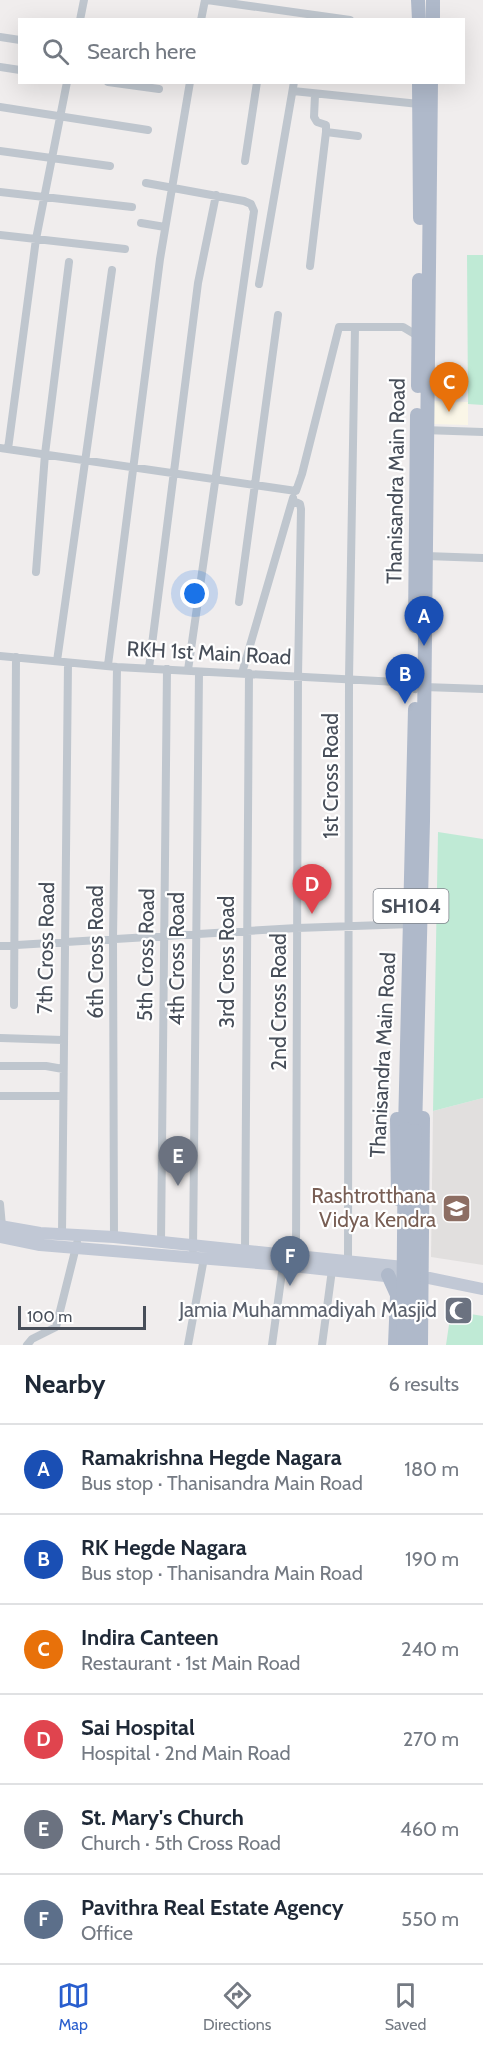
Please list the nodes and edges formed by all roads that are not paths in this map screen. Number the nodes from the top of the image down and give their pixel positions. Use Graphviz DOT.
graph roads {
  1 [pos="84,0"];
  2 [pos="206,0"];
  3 [pos="418,0"];
  4 [pos="433,0"];
  5 [pos="269,8"];
  6 [pos="306,16"];
  7 [pos="80,18"];
  8 [pos="202,18"];
  9 [pos="267,18"];
  10 [pos="328,18"];
  11 [pos="419,18"];
  12 [pos="433,18"];
  13 [pos="0,37"];
  14 [pos="18,40"];
  15 [pos="0,67"];
  16 [pos="18,70"];
  17 [pos="68,84"];
  18 [pos="123,84"];
  19 [pos="190,84"];
  20 [pos="257,84"];
  21 [pos="419,84"];
  22 [pos="431,84"];
  23 [pos="294,87"];
  24 [pos="159,89"];
  25 [pos="315,95"];
  26 [pos="419,104"];
  27 [pos="0,107"];
  28 [pos="61,115"];
  29 [pos="148,130"];
  30 [pos="326,132"];
  31 [pos="358,136"];
  32 [pos="0,151"];
  33 [pos="52,158"];
  34 [pos="245,161"];
  35 [pos="110,166"];
  36 [pos="146,183"];
  37 [pos="170,187"];
  38 [pos="0,192"];
  39 [pos="216,195"];
  40 [pos="44,198"];
  41 [pos="132,207"];
  42 [pos="141,223"];
  43 [pos="165,227"];
  44 [pos="0,235"];
  45 [pos="36,239"];
  46 [pos="125,249"];
  47 [pos="69,262"];
  48 [pos="310,266"];
  49 [pos="112,270"];
  50 [pos="259,284"];
  51 [pos="278,315"];
  52 [pos="355,327"];
  53 [pos="418,336"];
  54 [pos="422,430"];
  55 [pos="483,432"];
  56 [pos="4,448"];
  57 [pos="45,454"];
  58 [pos="85,460"];
  59 [pos="133,468"];
  60 [pos="175,474"];
  61 [pos="215,481"];
  62 [pos="254,486"];
  63 [pos="296,491"];
  64 [pos="293,501"];
  65 [pos="426,556"];
  66 [pos="483,558"];
  67 [pos="36,572"];
  68 [pos="239,602"];
  69 [pos="0,656"];
  70 [pos="16,657"];
  71 [pos="57,661"];
  72 [pos="68,663"];
  73 [pos="112,666"];
  74 [pos="149,668"];
  75 [pos="166,669"];
  76 [pos="188,670"];
  77 [pos="199,672"];
  78 [pos="245,673"];
  79 [pos="298,676"];
  80 [pos="349,679"];
  81 [pos="419,689"];
  82 [pos="483,689"];
  83 [pos="416,924"];
  84 [pos="348,926"];
  85 [pos="297,928"];
  86 [pos="245,933"];
  87 [pos="195,936"];
  88 [pos="165,937"];
  89 [pos="113,939"];
  90 [pos="64,943"];
  91 [pos="14,945"];
  92 [pos="0,946"];
  93 [pos="15,1005"];
  94 [pos="0,1038"];
  95 [pos="63,1040"];
  96 [pos="0,1066"];
  97 [pos="63,1069"];
  98 [pos="0,1096"];
  99 [pos="62,1096"];
  100 [pos="411,1097"];
  101 [pos="0,1204"];
  102 [pos="1,1230"];
  103 [pos="62,1234"];
  104 [pos="114,1237"];
  105 [pos="77,1240"];
  106 [pos="161,1242"];
  107 [pos="245,1250"];
  108 [pos="197,1253"];
  109 [pos="296,1255"];
  110 [pos="348,1261"];
  111 [pos="284,1265"];
  112 [pos="332,1270"];
  113 [pos="394,1272"];
  114 [pos="424,1276"];
  115 [pos="483,1289"];
  116 [pos="27,1345"];
  117 [pos="188,1345"];
  118 [pos="272,1345"];
  119 [pos="322,1345"];
  120 [pos="395,1345"];
  121 [pos="403,1345"];
  122 [pos="413,1345"];
  123 [pos="421,1345"];
  1 -- 7 [label="street"];
  2 -- 5 [label="street"];
  2 -- 8 [label="street"];
  3 -- 11 [label="main road"];
  4 -- 12 [label="main road"];
  5 -- 6 [label="street"];
  5 -- 9 [label="street"];
  6 -- 10 [label="street"];
  13 -- 14 [label="street"];
  15 -- 16 [label="street"];
  17 -- 28 [label="street"];
  18 -- 24 [label="street"];
  19 -- 37 [label="street, 6th Cross Road"];
  20 -- 34 [label="street"];
  21 -- 26 [label="main road, Thanisandra Main Road / SH104"];
  22 -- 54 [label="main road, Thanisandra Main Road / SH104"];
  23 -- 25 [label="street"];
  23 -- 50 [label="street"];
  25 -- 26 [label="street"];
  25 -- 30 [label="street"];
  26 -- 53 [label="main road, Thanisandra Main Road / SH104"];
  27 -- 28 [label="street"];
  28 -- 29 [label="street"];
  28 -- 33 [label="street"];
  30 -- 31 [label="street"];
  30 -- 48 [label="street"];
  32 -- 33 [label="street"];
  33 -- 35 [label="street"];
  33 -- 40 [label="street"];
  36 -- 37 [label="street"];
  37 -- 39 [label="street"];
  37 -- 43 [label="street, 6th Cross Road"];
  38 -- 40 [label="street"];
  39 -- 60 [label="street"];
  39 -- 61 [label="street"];
  40 -- 41 [label="street"];
  40 -- 45 [label="street"];
  42 -- 43 [label="street"];
  43 -- 59 [label="street, 6th Cross Road"];
  44 -- 45 [label="street"];
  45 -- 46 [label="street"];
  45 -- 56 [label="street"];
  47 -- 57 [label="street"];
  49 -- 58 [label="street"];
  51 -- 62 [label="street"];
  52 -- 53 [label="street"];
  52 -- 63 [label="street, 3rd Cross Road"];
  52 -- 80 [label="street, 1st Cross Road"];
  53 -- 54 [label="main road, Thanisandra Main Road / SH104"];
  54 -- 55 [label="street"];
  54 -- 65 [label="main road, Thanisandra Main Road / SH104"];
  54 -- 81 [label="main road, Thanisandra Main Road / SH104"];
  56 -- 57 [label="street"];
  57 -- 58 [label="street"];
  57 -- 67 [label="street"];
  58 -- 59 [label="street"];
  58 -- 71 [label="street"];
  59 -- 60 [label="street"];
  59 -- 73 [label="street, 6th Cross Road"];
  60 -- 61 [label="street"];
  60 -- 74 [label="street"];
  61 -- 62 [label="street"];
  61 -- 76 [label="street"];
  62 -- 63 [label="street"];
  62 -- 68 [label="street"];
  63 -- 64 [label="street, 3rd Cross Road"];
  64 -- 78 [label="street, 3rd Cross Road"];
  64 -- 79 [label="street, 2nd Cross Road"];
  65 -- 66 [label="street"];
  65 -- 81 [label="main road, Thanisandra Main Road / SH104"];
  69 -- 70 [label="street, RKH 1st Main Road"];
  70 -- 71 [label="street, RKH 1st Main Road"];
  70 -- 91 [label="street"];
  71 -- 72 [label="street, RKH 1st Main Road"];
  72 -- 73 [label="street, RKH 1st Main Road"];
  72 -- 90 [label="street, 7th Cross Road"];
  73 -- 74 [label="street, RKH 1st Main Road"];
  73 -- 89 [label="street, 6th Cross Road"];
  74 -- 75 [label="street, RKH 1st Main Road"];
  75 -- 76 [label="street, RKH 1st Main Road"];
  75 -- 88 [label="street, 5th Cross Road"];
  76 -- 77 [label="street, RKH 1st Main Road"];
  77 -- 78 [label="street, RKH 1st Main Road"];
  77 -- 87 [label="street, 4th Cross Road"];
  78 -- 79 [label="street, RKH 1st Main Road"];
  78 -- 86 [label="street, 3rd Cross Road"];
  79 -- 80 [label="street, RKH 1st Main Road"];
  79 -- 85 [label="street, 2nd Cross Road"];
  80 -- 81 [label="street, RKH 1st Main Road"];
  80 -- 84 [label="street, 1st Cross Road"];
  81 -- 82 [label="street, RKH 1st Main Road"];
  81 -- 83 [label="main road, Thanisandra Main Road / SH104"];
  83 -- 84 [label="street"];
  83 -- 100 [label="main road, Thanisandra Main Road / SH104"];
  84 -- 85 [label="street"];
  84 -- 110 [label="street, 1st Cross Road"];
  85 -- 86 [label="street"];
  85 -- 109 [label="street, 2nd Cross Road"];
  86 -- 87 [label="street"];
  86 -- 107 [label="street, 3rd Cross Road"];
  87 -- 88 [label="street"];
  87 -- 108 [label="street, 4th Cross Road"];
  88 -- 89 [label="street"];
  88 -- 106 [label="street, 5th Cross Road"];
  89 -- 90 [label="street"];
  89 -- 104 [label="street, 6th Cross Road"];
  90 -- 91 [label="street"];
  90 -- 95 [label="street, 7th Cross Road"];
  91 -- 92 [label="street"];
  91 -- 93 [label="street"];
  94 -- 95 [label="street"];
  95 -- 97 [label="street, 7th Cross Road"];
  96 -- 97 [label="street"];
  97 -- 99 [label="street, 7th Cross Road"];
  98 -- 99 [label="street"];
  99 -- 103 [label="street, 7th Cross Road"];
  100 -- 113 [label="main road, Thanisandra Main Road / SH104"];
  100 -- 114 [label="main road, Thanisandra Main Road / SH104"];
  100 -- 121 [label="main road, SH104, bridge"];
  100 -- 122 [label="main road, SH104, bridge"];
  101 -- 102 [label="street"];
  102 -- 103 [label="main road"];
  102 -- 105 [label="main road"];
  103 -- 105 [label="main road"];
  104 -- 105 [label="main road"];
  104 -- 106 [label="main road"];
  105 -- 108 [label="main road"];
  105 -- 116 [label="street"];
  106 -- 108 [label="main road"];
  107 -- 108 [label="main road"];
  107 -- 109 [label="main road"];
  108 -- 111 [label="main road"];
  108 -- 117 [label="street, 4th Cross Road"];
  109 -- 110 [label="main road"];
  110 -- 113 [label="main road"];
  111 -- 112 [label="main road"];
  111 -- 118 [label="street"];
  112 -- 113 [label="main road"];
  112 -- 119 [label="street"];
  113 -- 114 [label="main road"];
  113 -- 120 [label="main road, Thanisandra Main Road / SH104"];
  114 -- 115 [label="main road"];
  114 -- 123 [label="main road, Thanisandra Main Road / SH104"];
}
